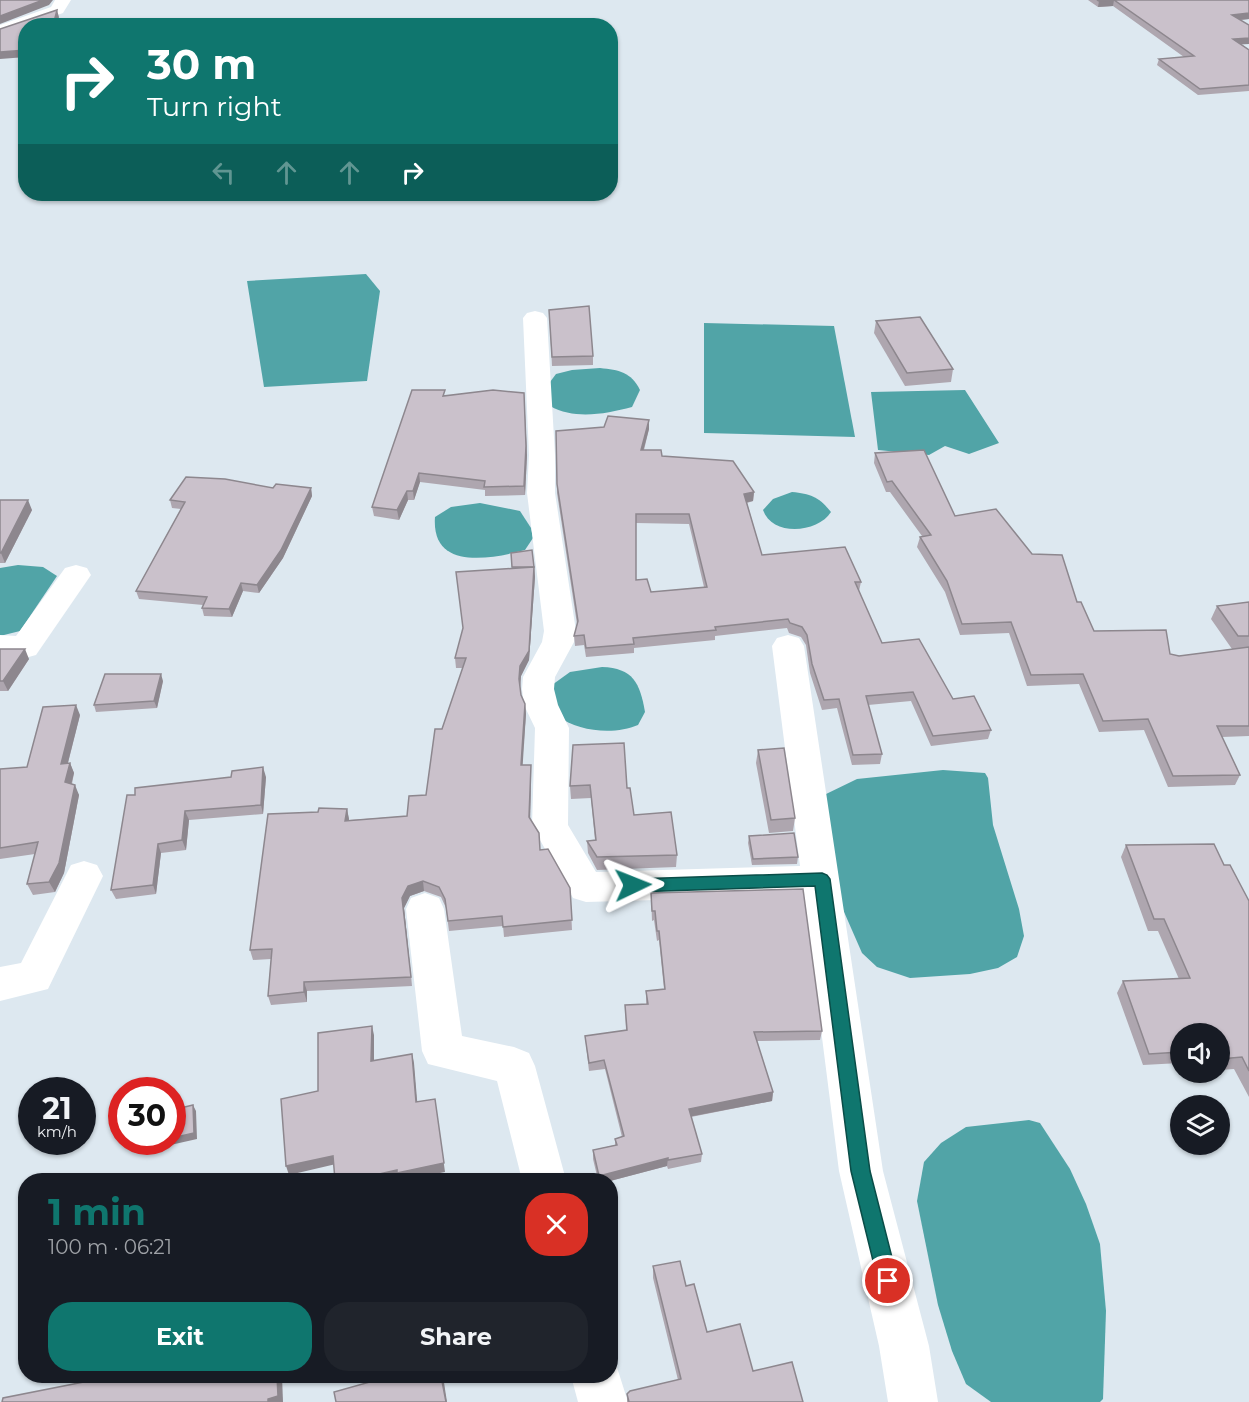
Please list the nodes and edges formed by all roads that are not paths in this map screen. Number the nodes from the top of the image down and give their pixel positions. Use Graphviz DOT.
graph roads {
  1 [pos="63,0"];
  2 [pos="34,18"];
  3 [pos="18,24"];
  4 [pos="0,30"];
  5 [pos="535,318"];
  6 [pos="76,575"];
  7 [pos="0,646"];
  8 [pos="788,646"];
  9 [pos="84,876"];
  10 [pos="822,879"];
  11 [pos="425,909"];
  12 [pos="0,984"];
  13 [pos="542,1173"];
  14 [pos="598,1383"];
  15 [pos="603,1402"];
  16 [pos="913,1402"];
  1 -- 2 [label="street"];
  3 -- 4 [label="street"];
  5 -- 10 [label="street"];
  6 -- 7 [label="street"];
  8 -- 10 [label="street"];
  9 -- 12 [label="street"];
  10 -- 16 [label="street"];
  11 -- 13 [label="street"];
  14 -- 15 [label="street"];
}
